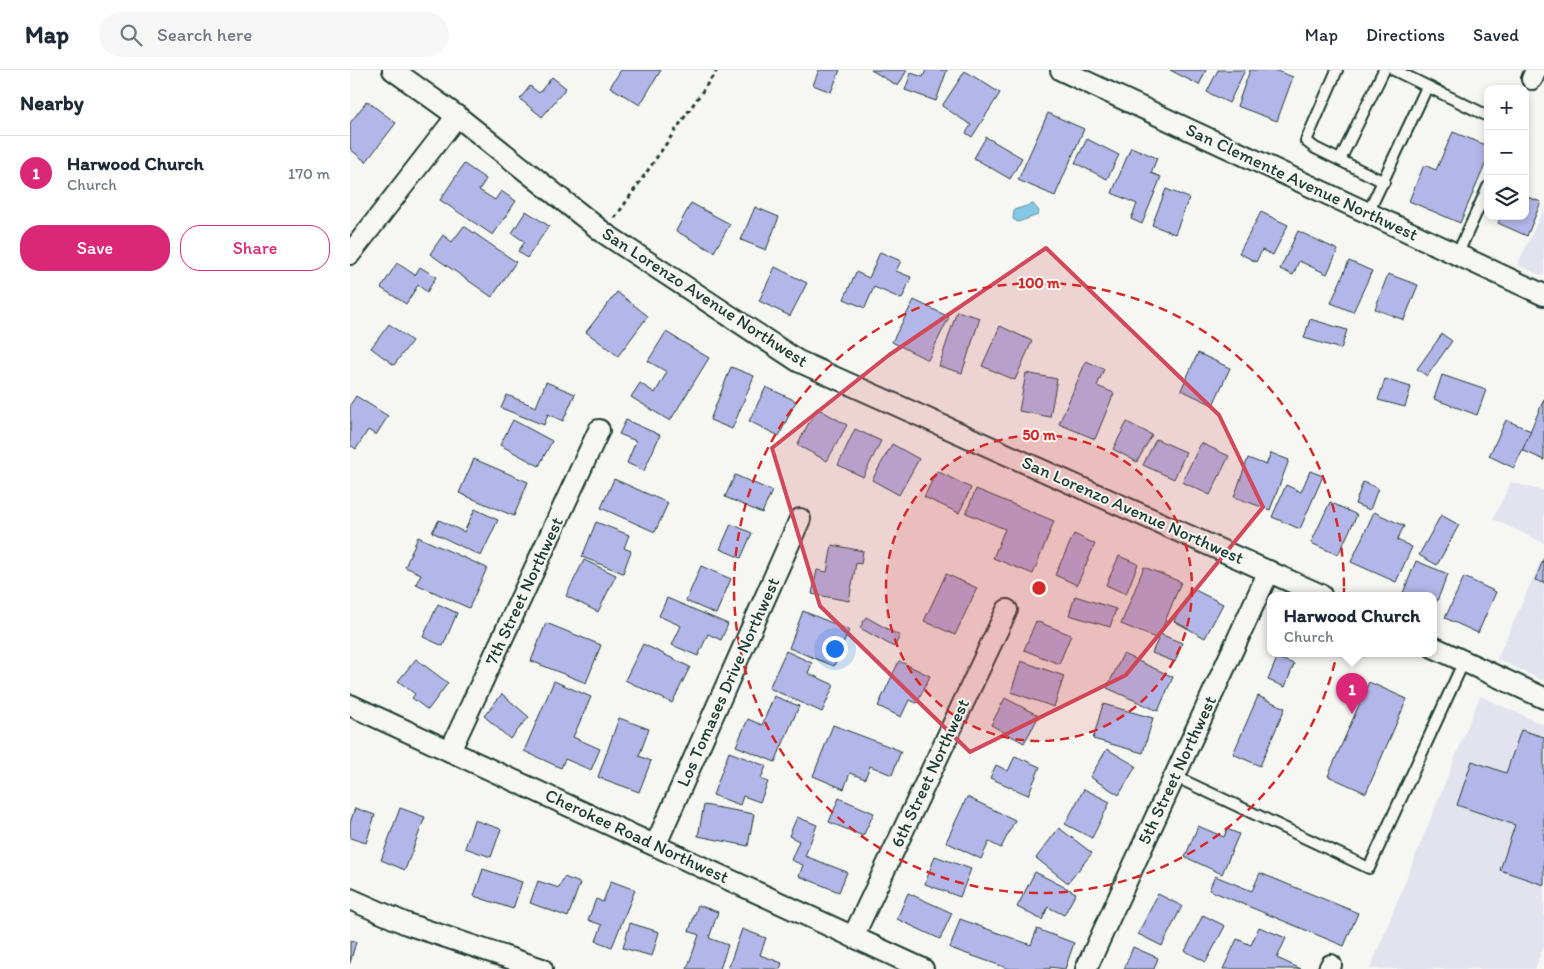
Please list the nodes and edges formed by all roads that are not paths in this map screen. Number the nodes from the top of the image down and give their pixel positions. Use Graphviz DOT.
graph roads {
  1 [pos="393,70"];
  2 [pos="1061,70"];
  3 [pos="1336,70"];
  4 [pos="1384,70"];
  5 [pos="1394,70"];
  6 [pos="1427,87"];
  7 [pos="1484,114"];
  8 [pos="457,116"];
  9 [pos="1340,160"];
  10 [pos="1384,182"];
  11 [pos="1484,196"];
  12 [pos="1368,213"];
  13 [pos="350,254"];
  14 [pos="1457,254"];
  15 [pos="1544,295"];
  16 [pos="599,430"];
  17 [pos="800,519"];
  18 [pos="1269,571"];
  19 [pos="1315,592"];
  20 [pos="1007,610"];
  21 [pos="1437,649"];
  22 [pos="1464,661"];
  23 [pos="1544,698"];
  24 [pos="350,705"];
  25 [pos="450,751"];
  26 [pos="1174,776"];
  27 [pos="656,844"];
  28 [pos="350,900"];
  29 [pos="853,937"];
  30 [pos="542,969"];
  31 [pos="923,969"];
  32 [pos="1086,969"];
  1 -- 8 [label="street, San Lorenzo Avenue Northwest"];
  2 -- 12 [label="street, San Clemente Avenue Northwest"];
  3 -- 9 [label="lane"];
  4 -- 9 [label="lane"];
  5 -- 6 [label="lane"];
  6 -- 7 [label="lane"];
  6 -- 10 [label="lane"];
  8 -- 13 [label="street"];
  8 -- 18 [label="street, San Lorenzo Avenue Northwest"];
  9 -- 10 [label="lane"];
  10 -- 12 [label="lane"];
  11 -- 14 [label="lane"];
  12 -- 14 [label="street, San Clemente Avenue Northwest"];
  14 -- 15 [label="street, San Clemente Avenue Northwest"];
  16 -- 25 [label="street, 7th Street Northwest"];
  17 -- 27 [label="street, Los Tomases Drive Northwest"];
  18 -- 19 [label="street, San Lorenzo Avenue Northwest"];
  18 -- 26 [label="street, 5th Street Northwest"];
  20 -- 29 [label="street, 6th Street Northwest"];
  21 -- 22 [label="street"];
  22 -- 23 [label="street"];
  22 -- 26 [label="lane"];
  24 -- 25 [label="street, Cherokee Road Northwest"];
  25 -- 27 [label="street, Cherokee Road Northwest"];
  26 -- 32 [label="street, 5th Street Northwest"];
  27 -- 29 [label="street, Cherokee Road Northwest"];
  28 -- 30 [label="street"];
  29 -- 31 [label="street, Cherokee Road Northwest"];
}
